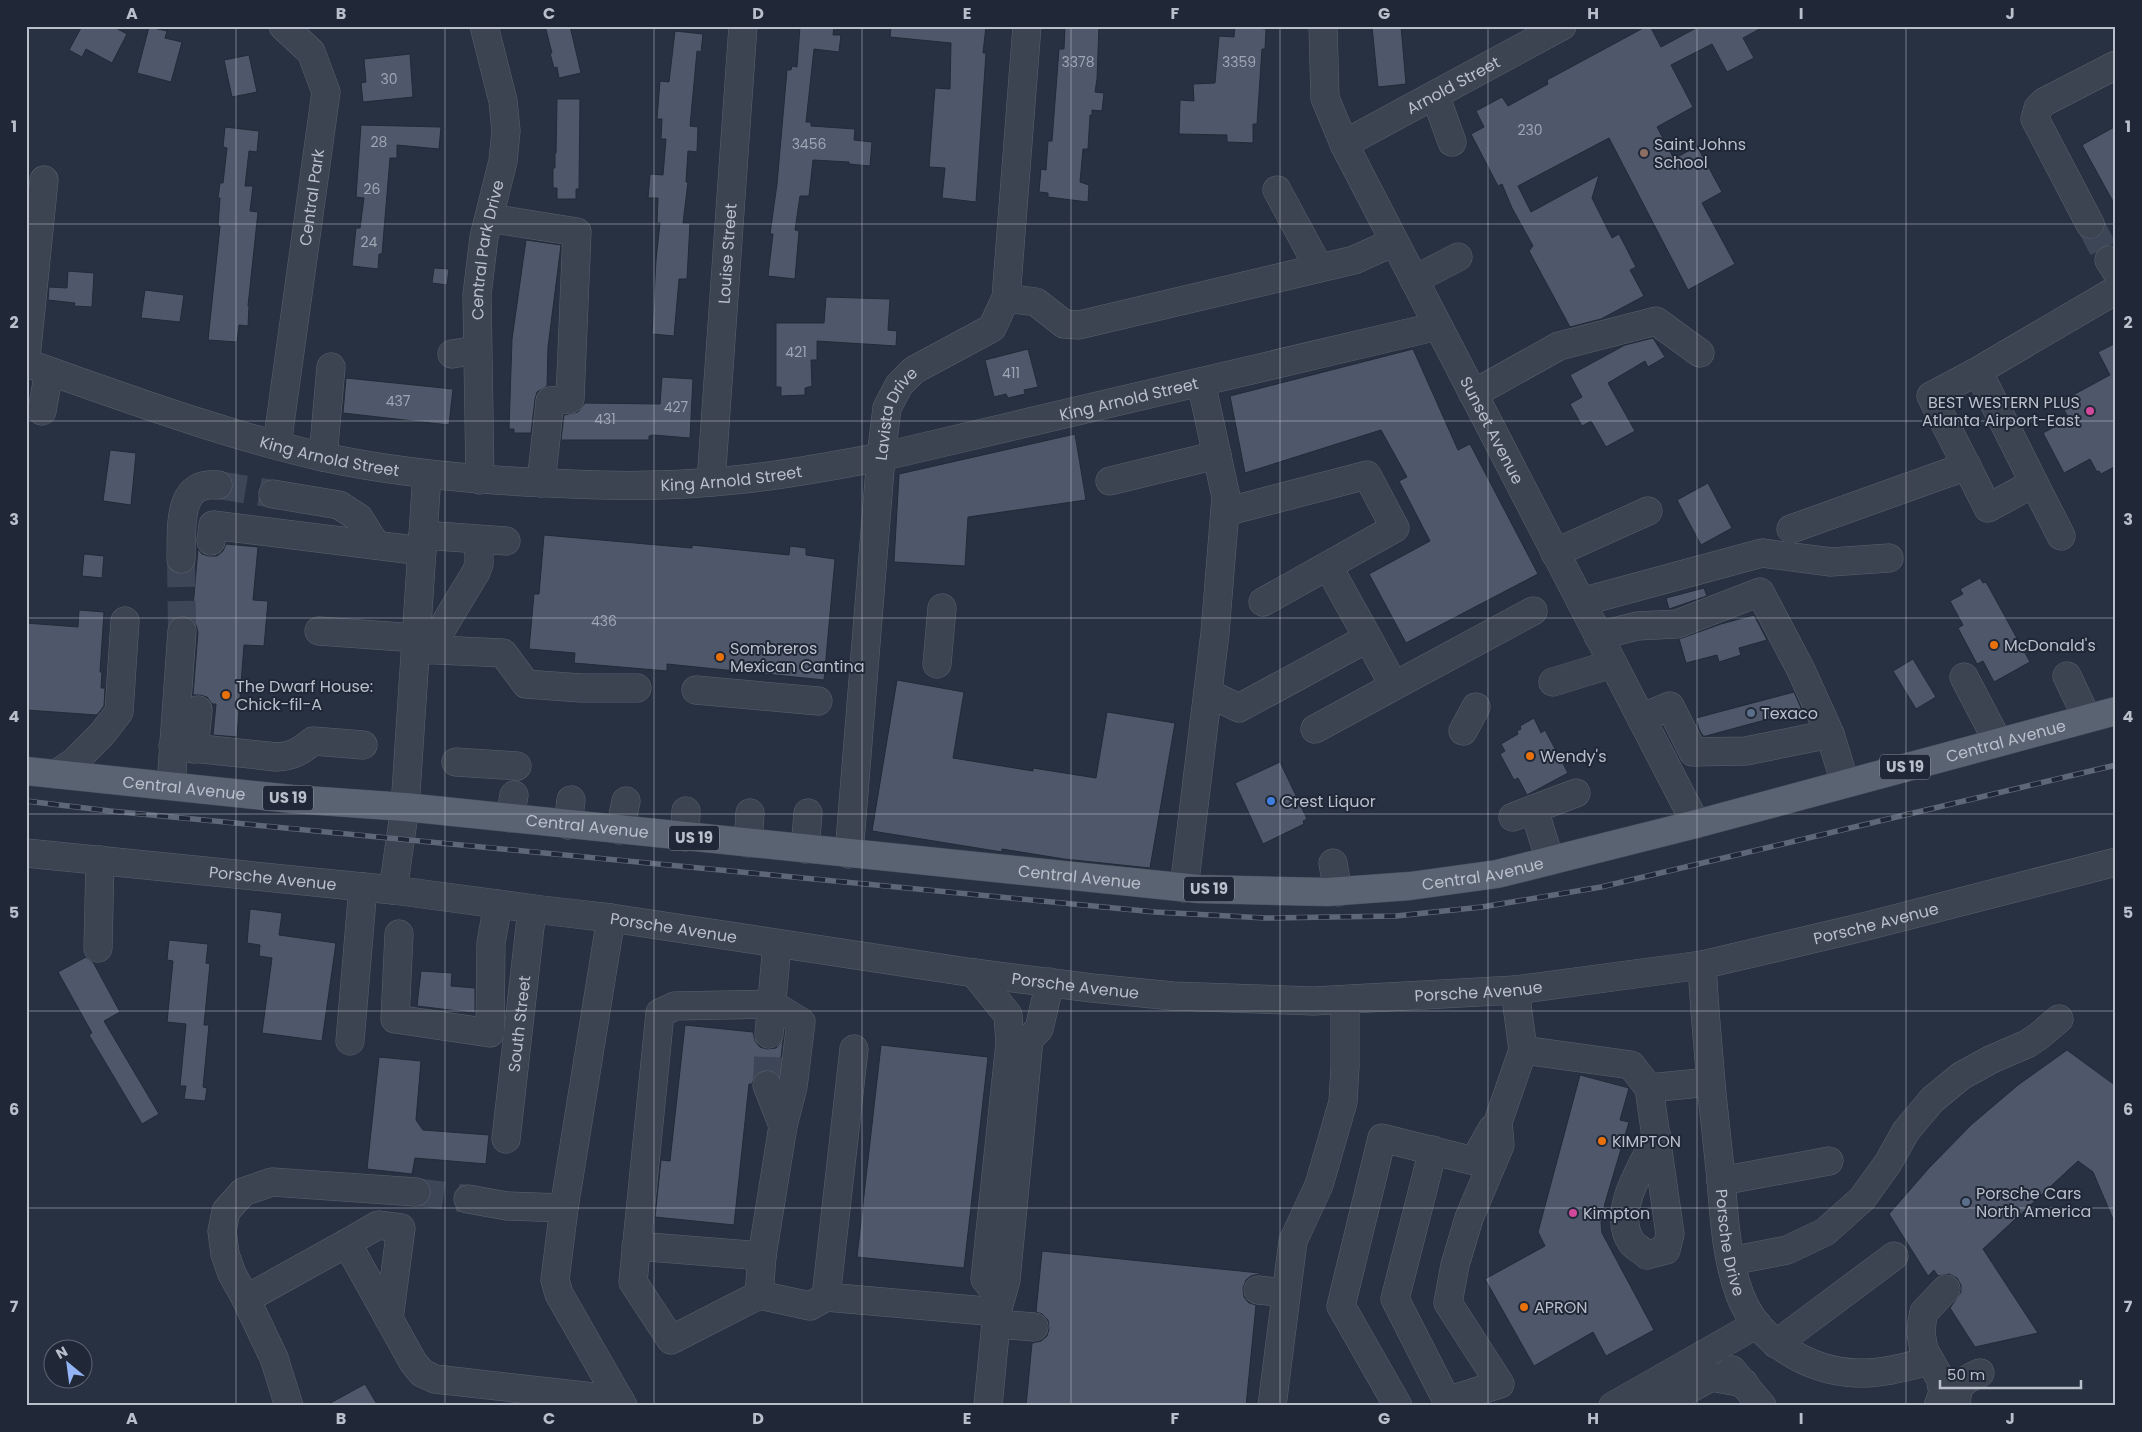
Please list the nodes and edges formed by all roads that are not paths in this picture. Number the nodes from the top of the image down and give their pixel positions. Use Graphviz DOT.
graph roads {
  1 [pos="283,26"];
  2 [pos="484,26"];
  3 [pos="743,26"];
  4 [pos="1027,26"];
  5 [pos="1323,26"];
  6 [pos="1562,26"];
  7 [pos="2116,65"];
  8 [pos="1436,95"];
  9 [pos="1452,142"];
  10 [pos="1344,144"];
  11 [pos="44,180"];
  12 [pos="1277,190"];
  13 [pos="489,218"];
  14 [pos="2090,224"];
  15 [pos="1394,242"];
  16 [pos="1458,257"];
  17 [pos="1319,268"];
  18 [pos="1414,280"];
  19 [pos="2116,290"];
  20 [pos="1006,298"];
  21 [pos="1438,326"];
  22 [pos="1700,353"];
  23 [pos="34,364"];
  24 [pos="331,367"];
  25 [pos="1978,371"];
  26 [pos="1201,382"];
  27 [pos="1473,394"];
  28 [pos="42,411"];
  29 [pos="277,445"];
  30 [pos="1217,455"];
  31 [pos="323,457"];
  32 [pos="881,457"];
  33 [pos="1967,466"];
  34 [pos="427,474"];
  35 [pos="480,480"];
  36 [pos="1110,481"];
  37 [pos="711,482"];
  38 [pos="541,483"];
  39 [pos="2034,483"];
  40 [pos="218,485"];
  41 [pos="273,494"];
  42 [pos="1648,511"];
  43 [pos="1225,512"];
  44 [pos="2061,536"];
  45 [pos="480,540"];
  46 [pos="506,541"];
  47 [pos="211,542"];
  48 [pos="423,543"];
  49 [pos="376,545"];
  50 [pos="1555,553"];
  51 [pos="1785,556"];
  52 [pos="1889,558"];
  53 [pos="181,559"];
  54 [pos="1328,566"];
  55 [pos="1263,602"];
  56 [pos="1581,602"];
  57 [pos="942,608"];
  58 [pos="1533,611"];
  59 [pos="125,622"];
  60 [pos="320,630"];
  61 [pos="182,631"];
  62 [pos="1598,636"];
  63 [pos="1368,638"];
  64 [pos="420,646"];
  65 [pos="937,664"];
  66 [pos="1612,664"];
  67 [pos="2067,676"];
  68 [pos="1964,677"];
  69 [pos="1553,682"];
  70 [pos="1394,686"];
  71 [pos="637,688"];
  72 [pos="696,690"];
  73 [pos="1208,693"];
  74 [pos="818,701"];
  75 [pos="1476,707"];
  76 [pos="198,710"];
  77 [pos="2116,711"];
  78 [pos="1640,718"];
  79 [pos="2087,718"];
  80 [pos="1315,729"];
  81 [pos="1463,731"];
  82 [pos="1830,734"];
  83 [pos="1998,742"];
  84 [pos="363,745"];
  85 [pos="184,748"];
  86 [pos="456,762"];
  87 [pos="517,766"];
  88 [pos="26,771"];
  89 [pos="56,774"];
  90 [pos="1845,784"];
  91 [pos="170,785"];
  92 [pos="1576,793"];
  93 [pos="626,800"];
  94 [pos="405,807"];
  95 [pos="750,813"];
  96 [pos="808,813"];
  97 [pos="1696,824"];
  98 [pos="620,830"];
  99 [pos="748,844"];
  100 [pos="805,849"];
  101 [pos="26,853"];
  102 [pos="849,854"];
  103 [pos="100,860"];
  104 [pos="1550,860"];
  105 [pos="2116,862"];
  106 [pos="1333,863"];
  107 [pos="363,887"];
  108 [pos="1184,888"];
  109 [pos="393,890"];
  110 [pos="1338,892"];
  111 [pos="498,904"];
  112 [pos="532,909"];
  113 [pos="611,918"];
  114 [pos="360,930"];
  115 [pos="777,944"];
  116 [pos="98,948"];
  117 [pos="1702,965"];
  118 [pos="974,973"];
  119 [pos="1050,982"];
  120 [pos="1514,990"];
  121 [pos="1345,1000"];
  122 [pos="772,1004"];
  123 [pos="1008,1015"];
  124 [pos="2060,1018"];
  125 [pos="769,1034"];
  126 [pos="1034,1034"];
  127 [pos="350,1041"];
  128 [pos="854,1049"];
  129 [pos="1523,1050"];
  130 [pos="1710,1082"];
  131 [pos="767,1085"];
  132 [pos="1649,1088"];
  133 [pos="784,1126"];
  134 [pos="1657,1137"];
  135 [pos="506,1138"];
  136 [pos="1432,1150"];
  137 [pos="1829,1161"];
  138 [pos="1483,1164"];
  139 [pos="1721,1181"];
  140 [pos="468,1200"];
  141 [pos="564,1208"];
  142 [pos="400,1228"];
  143 [pos="347,1243"];
  144 [pos="636,1246"];
  145 [pos="762,1256"];
  146 [pos="1894,1256"];
  147 [pos="1731,1261"];
  148 [pos="1946,1289"];
  149 [pos="1258,1290"];
  150 [pos="1286,1293"];
  151 [pos="759,1295"];
  152 [pos="826,1296"];
  153 [pos="246,1298"];
  154 [pos="998,1311"];
  155 [pos="389,1319"];
  156 [pos="1757,1324"];
  157 [pos="1034,1327"];
  158 [pos="1776,1344"];
  159 [pos="1711,1350"];
  160 [pos="1930,1361"];
  161 [pos="1980,1373"];
  162 [pos="1750,1400"];
  163 [pos="621,1403"];
  164 [pos="1440,1403"];
  165 [pos="289,1406"];
  166 [pos="988,1406"];
  167 [pos="1272,1406"];
  168 [pos="1398,1406"];
  169 [pos="1613,1406"];
  170 [pos="1658,1406"];
  171 [pos="1938,1406"];
  172 [pos="1957,1406"];
  1 -- 29 [label="street, Central Park"];
  2 -- 13 [label="street, Central Park Drive"];
  3 -- 37 [label="street, Louise Street"];
  4 -- 20 [label="street, Lavista Drive"];
  5 -- 10 [label="street, Sunset Avenue"];
  6 -- 8 [label="street, Arnold Street"];
  7 -- 14 [label="street"];
  8 -- 9 [label="street"];
  8 -- 10 [label="street, Arnold Street"];
  10 -- 15 [label="street, Sunset Avenue"];
  11 -- 23 [label="street"];
  12 -- 17 [label="street"];
  13 -- 35 [label="street, Central Park Drive"];
  13 -- 38 [label="street"];
  15 -- 17 [label="street"];
  15 -- 18 [label="street, Sunset Avenue"];
  16 -- 18 [label="street"];
  17 -- 20 [label="street"];
  18 -- 21 [label="street, Sunset Avenue"];
  19 -- 25 [label="street"];
  20 -- 32 [label="street, Lavista Drive"];
  21 -- 26 [label="street, King Arnold Street"];
  21 -- 27 [label="street, Sunset Avenue"];
  22 -- 27 [label="street"];
  23 -- 28 [label="street"];
  23 -- 29 [label="street, King Arnold Street"];
  24 -- 31 [label="street"];
  25 -- 33 [label="street"];
  25 -- 39 [label="street"];
  26 -- 30 [label="street"];
  26 -- 32 [label="street, King Arnold Street"];
  27 -- 50 [label="street, Sunset Avenue"];
  29 -- 31 [label="street, King Arnold Street"];
  30 -- 36 [label="street"];
  30 -- 43 [label="street"];
  31 -- 34 [label="street, King Arnold Street"];
  32 -- 37 [label="street, King Arnold Street"];
  32 -- 102 [label="street, Lavista Drive"];
  33 -- 39 [label="street"];
  33 -- 51 [label="street"];
  34 -- 35 [label="street, King Arnold Street"];
  34 -- 48 [label="street"];
  35 -- 38 [label="street, King Arnold Street"];
  37 -- 38 [label="street, King Arnold Street"];
  39 -- 44 [label="street"];
  40 -- 53 [label="street"];
  41 -- 49 [label="street"];
  42 -- 50 [label="street"];
  43 -- 54 [label="street"];
  43 -- 73 [label="street"];
  45 -- 46 [label="street"];
  45 -- 48 [label="street"];
  45 -- 64 [label="street"];
  47 -- 49 [label="street"];
  48 -- 49 [label="street"];
  48 -- 64 [label="street"];
  50 -- 56 [label="street, Sunset Avenue"];
  51 -- 52 [label="street"];
  51 -- 56 [label="street"];
  54 -- 55 [label="street"];
  54 -- 63 [label="street"];
  56 -- 62 [label="street, Sunset Avenue"];
  57 -- 65 [label="street"];
  58 -- 70 [label="street"];
  59 -- 89 [label="street"];
  60 -- 64 [label="street"];
  61 -- 85 [label="street"];
  62 -- 66 [label="street, Sunset Avenue"];
  62 -- 82 [label="street"];
  63 -- 70 [label="street"];
  63 -- 73 [label="street"];
  64 -- 71 [label="street"];
  64 -- 94 [label="street"];
  66 -- 69 [label="street"];
  66 -- 78 [label="street, Sunset Avenue"];
  67 -- 79 [label="street"];
  68 -- 83 [label="street"];
  70 -- 80 [label="street"];
  72 -- 74 [label="street"];
  73 -- 108 [label="street"];
  75 -- 81 [label="street"];
  76 -- 85 [label="street"];
  77 -- 79 [label="main road, Central Avenue / US 19"];
  78 -- 82 [label="street"];
  78 -- 97 [label="street, Sunset Avenue"];
  79 -- 83 [label="main road, Central Avenue / US 19"];
  82 -- 90 [label="street"];
  83 -- 90 [label="main road, Central Avenue / US 19"];
  84 -- 85 [label="street"];
  85 -- 91 [label="street"];
  86 -- 87 [label="street"];
  88 -- 89 [label="main road, Central Avenue / US 19"];
  89 -- 91 [label="main road, Central Avenue / US 19"];
  90 -- 97 [label="main road, Central Avenue / US 19"];
  91 -- 94 [label="main road, Central Avenue / US 19"];
  92 -- 104 [label="street"];
  93 -- 98 [label="street"];
  94 -- 98 [label="main road, Central Avenue / US 19"];
  94 -- 109 [label="street"];
  95 -- 99 [label="street"];
  96 -- 100 [label="street"];
  97 -- 104 [label="main road, Central Avenue / US 19"];
  98 -- 99 [label="main road, Central Avenue / US 19"];
  99 -- 100 [label="main road, Central Avenue / US 19"];
  100 -- 102 [label="main road, Central Avenue / US 19"];
  101 -- 103 [label="street, Porsche Avenue"];
  102 -- 108 [label="main road, Central Avenue / US 19"];
  103 -- 107 [label="street, Porsche Avenue"];
  103 -- 116 [label="street"];
  104 -- 110 [label="main road, Central Avenue / US 19"];
  105 -- 117 [label="street, Porsche Avenue"];
  106 -- 110 [label="street"];
  107 -- 109 [label="street, Porsche Avenue"];
  107 -- 114 [label="street"];
  108 -- 110 [label="main road, Central Avenue / US 19"];
  109 -- 111 [label="street, Porsche Avenue"];
  111 -- 112 [label="street, Porsche Avenue"];
  111 -- 114 [label="street"];
  112 -- 113 [label="street, Porsche Avenue"];
  112 -- 135 [label="street, South Street"];
  113 -- 115 [label="street, Porsche Avenue"];
  113 -- 141 [label="street"];
  114 -- 127 [label="street"];
  115 -- 118 [label="street, Porsche Avenue"];
  115 -- 122 [label="street"];
  117 -- 120 [label="street, Porsche Avenue"];
  117 -- 130 [label="street, Porsche Drive"];
  118 -- 119 [label="street, Porsche Avenue"];
  118 -- 123 [label="street"];
  119 -- 121 [label="street, Porsche Avenue"];
  119 -- 126 [label="street"];
  120 -- 121 [label="street, Porsche Avenue"];
  120 -- 129 [label="street"];
  121 -- 150 [label="street"];
  122 -- 125 [label="street"];
  122 -- 133 [label="street"];
  122 -- 144 [label="street"];
  123 -- 126 [label="street"];
  123 -- 154 [label="street"];
  124 -- 147 [label="street"];
  126 -- 154 [label="street"];
  128 -- 152 [label="street"];
  129 -- 132 [label="street"];
  129 -- 138 [label="street"];
  130 -- 132 [label="street"];
  130 -- 139 [label="street, Porsche Drive"];
  131 -- 133 [label="street"];
  132 -- 134 [label="street"];
  133 -- 145 [label="street"];
  136 -- 138 [label="street"];
  136 -- 164 [label="street"];
  136 -- 168 [label="street"];
  137 -- 139 [label="street"];
  138 -- 164 [label="street"];
  139 -- 147 [label="street, Porsche Drive"];
  140 -- 141 [label="street"];
  141 -- 163 [label="street"];
  142 -- 143 [label="street"];
  142 -- 153 [label="street"];
  142 -- 155 [label="street"];
  143 -- 153 [label="street"];
  143 -- 155 [label="street"];
  144 -- 145 [label="street"];
  144 -- 151 [label="street"];
  145 -- 151 [label="street"];
  146 -- 158 [label="street"];
  147 -- 156 [label="street, Porsche Drive"];
  148 -- 160 [label="street"];
  149 -- 150 [label="street"];
  150 -- 167 [label="street"];
  151 -- 152 [label="street"];
  152 -- 154 [label="street"];
  153 -- 165 [label="street"];
  154 -- 157 [label="street"];
  154 -- 166 [label="street"];
  155 -- 163 [label="street"];
  156 -- 158 [label="street, Porsche Drive"];
  156 -- 159 [label="street"];
  158 -- 160 [label="street, Porsche Drive"];
  159 -- 162 [label="street"];
  159 -- 169 [label="street"];
  160 -- 171 [label="street"];
  161 -- 172 [label="street"];
  162 -- 170 [label="street"];
}
